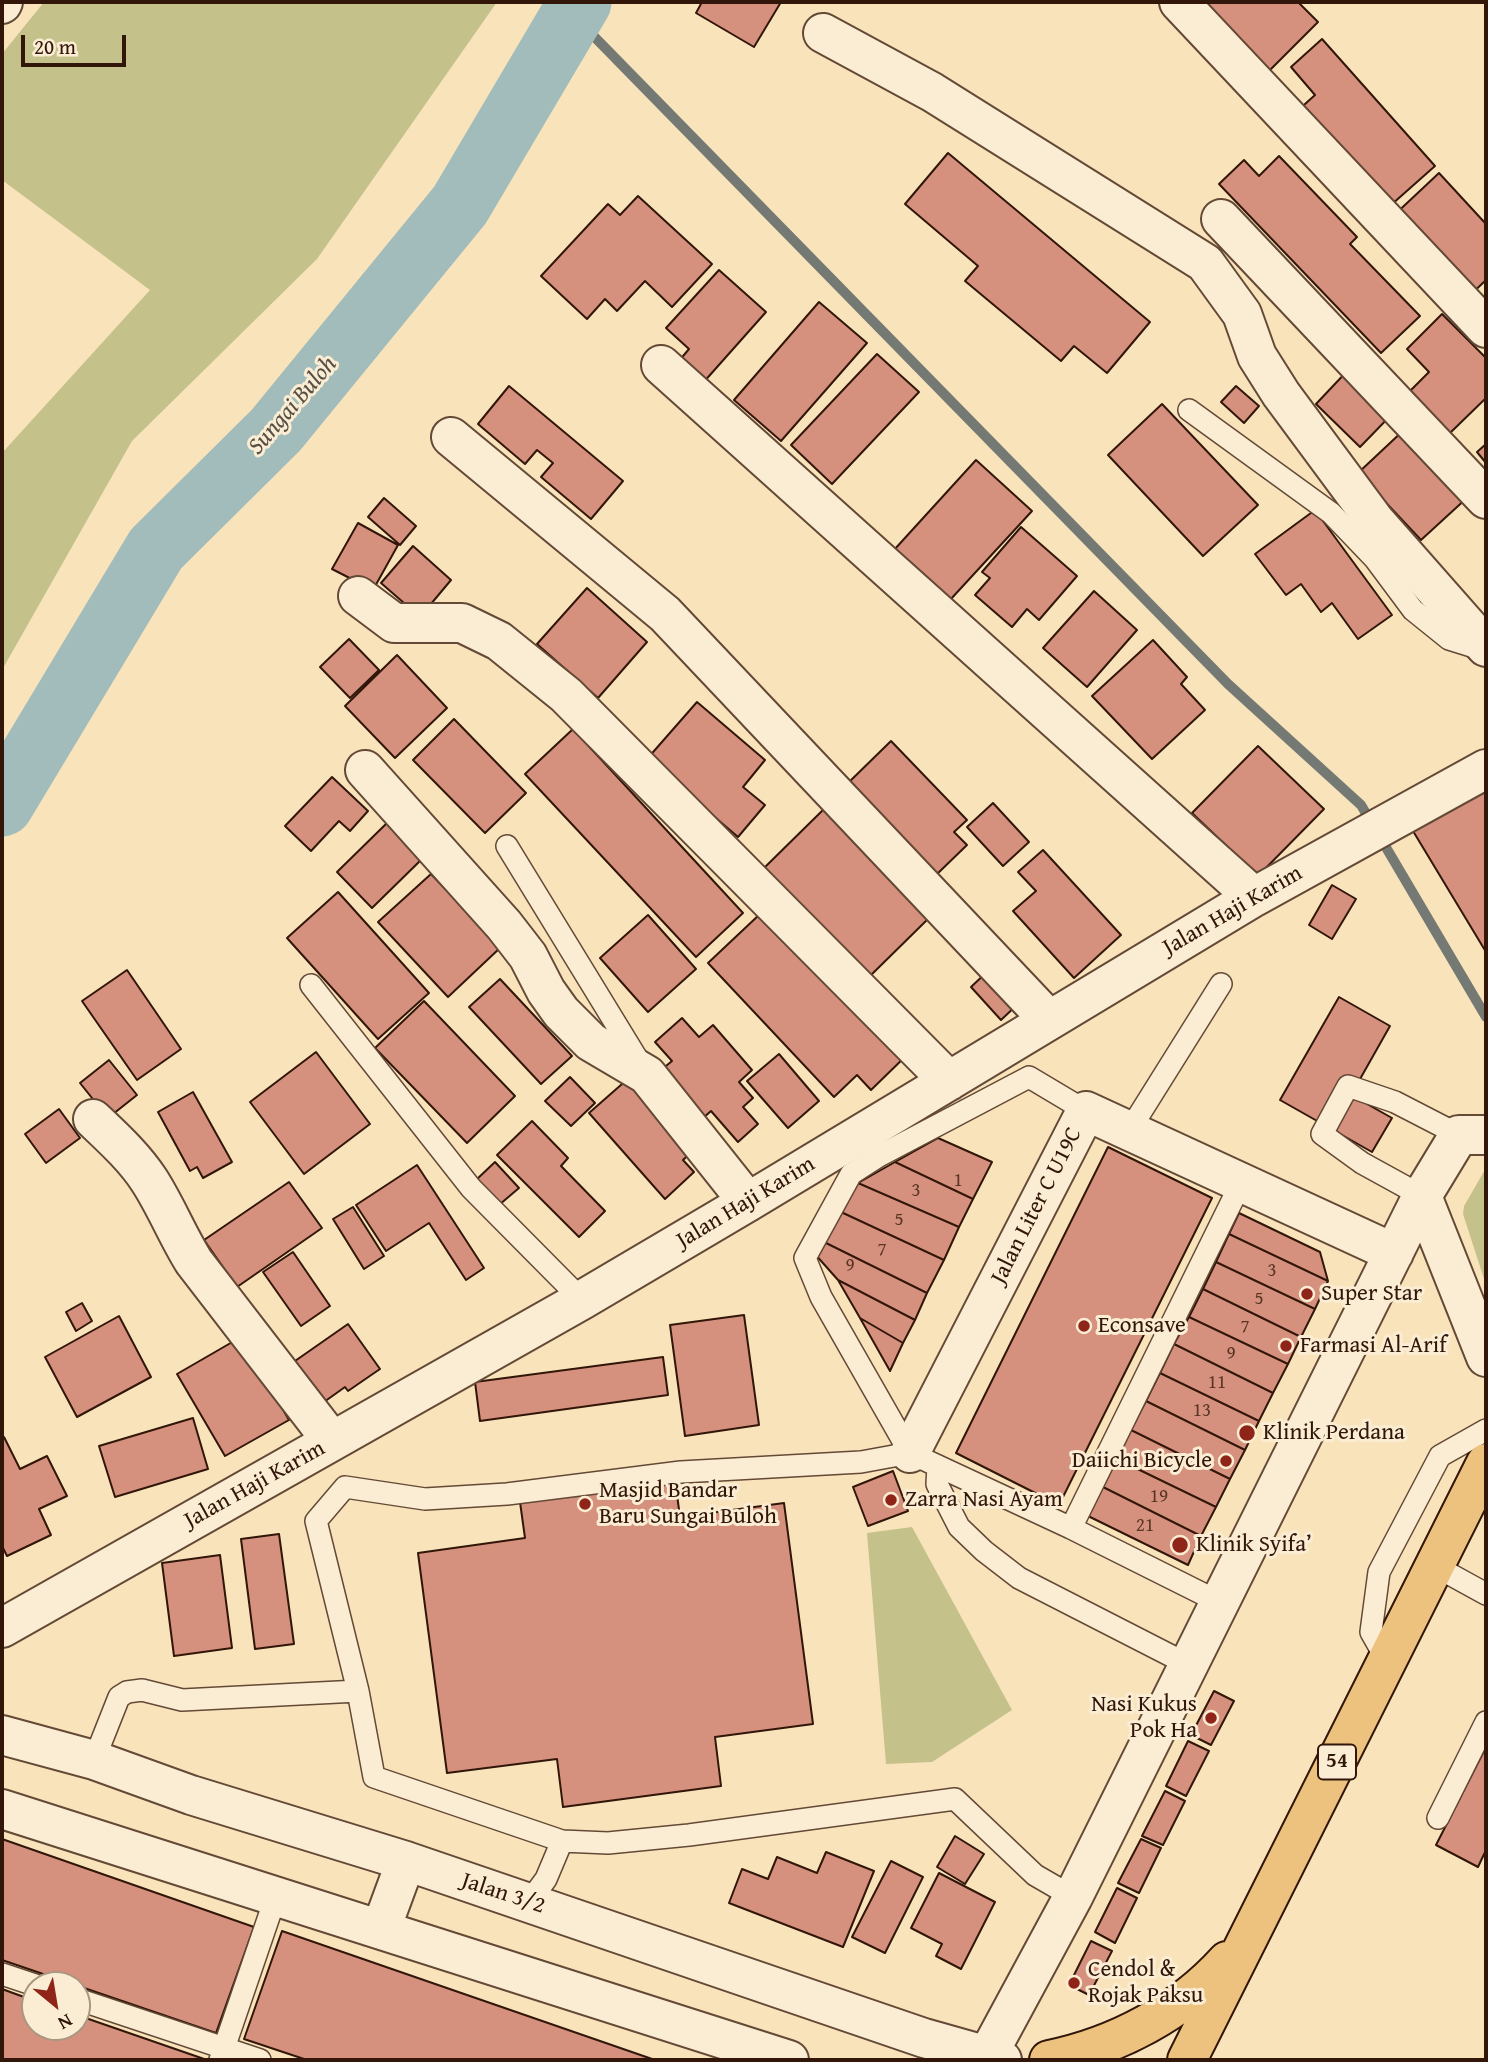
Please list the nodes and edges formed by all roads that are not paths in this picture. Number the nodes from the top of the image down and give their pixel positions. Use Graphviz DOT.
graph roads {
  1 [pos="1179,2"];
  2 [pos="823,33"];
  3 [pos="1221,219"];
  4 [pos="1486,328"];
  5 [pos="661,365"];
  6 [pos="1189,410"];
  7 [pos="451,437"];
  8 [pos="1486,499"];
  9 [pos="358,596"];
  10 [pos="1486,649"];
  11 [pos="1486,769"];
  12 [pos="365,770"];
  13 [pos="507,846"];
  14 [pos="1254,897"];
  15 [pos="1222,984"];
  16 [pos="311,985"];
  17 [pos="1049,1020"];
  18 [pos="647,1075"];
  19 [pos="949,1081"];
  20 [pos="1086,1111"];
  21 [pos="93,1119"];
  22 [pos="1129,1131"];
  23 [pos="1473,1135"];
  24 [pos="1241,1183"];
  25 [pos="1422,1196"];
  26 [pos="748,1202"];
  27 [pos="1394,1253"];
  28 [pos="582,1300"];
  29 [pos="1486,1357"];
  30 [pos="1486,1430"];
  31 [pos="332,1441"];
  32 [pos="924,1459"];
  33 [pos="1486,1463"];
  34 [pos="1071,1528"];
  35 [pos="1435,1566"];
  36 [pos="1486,1594"];
  37 [pos="1221,1603"];
  38 [pos="2,1628"];
  39 [pos="1388,1662"];
  40 [pos="1189,1665"];
  41 [pos="358,1691"];
  42 [pos="1486,1722"];
  43 [pos="2,1735"];
  44 [pos="94,1760"];
  45 [pos="2,1809"];
  46 [pos="1438,1818"];
  47 [pos="562,1841"];
  48 [pos="405,1861"];
  49 [pos="276,1896"];
  50 [pos="1073,1897"];
  51 [pos="529,1902"];
  52 [pos="381,1929"];
  53 [pos="1248,1938"];
  54 [pos="2,1974"];
  55 [pos="21,1980"];
  56 [pos="91,2004"];
  57 [pos="919,2049"];
  58 [pos="737,2052"];
  59 [pos="222,2054"];
  60 [pos="991,2059"];
  61 [pos="260,2060"];
  62 [pos="789,2060"];
  63 [pos="1049,2060"];
  64 [pos="1187,2060"];
  1 -- 4 [label="street"];
  2 -- 10 [label="street"];
  3 -- 8 [label="street"];
  5 -- 14 [label="street"];
  6 -- 10 [label="lane"];
  7 -- 17 [label="street"];
  9 -- 19 [label="street"];
  11 -- 14 [label="street, Jalan Haji Karim"];
  12 -- 18 [label="street"];
  13 -- 18 [label="lane"];
  14 -- 17 [label="street, Jalan Haji Karim"];
  15 -- 22 [label="lane"];
  16 -- 28 [label="lane"];
  17 -- 19 [label="street, Jalan Haji Karim"];
  18 -- 26 [label="street"];
  19 -- 26 [label="street, Jalan Haji Karim"];
  20 -- 22 [label="street, Jalan Liter C U19C"];
  20 -- 32 [label="street, Jalan Liter C U19C"];
  20 -- 32 [label="lane"];
  21 -- 31 [label="street"];
  22 -- 24 [label="street, Jalan Liter C U19C"];
  23 -- 25 [label="street"];
  23 -- 25 [label="lane"];
  24 -- 27 [label="street, Jalan Liter C U19C"];
  24 -- 34 [label="lane"];
  25 -- 27 [label="street"];
  25 -- 29 [label="street"];
  26 -- 28 [label="street, Jalan Haji Karim"];
  27 -- 37 [label="street"];
  28 -- 31 [label="street, Jalan Haji Karim"];
  30 -- 39 [label="lane"];
  31 -- 38 [label="street, Jalan Haji Karim"];
  32 -- 34 [label="lane"];
  32 -- 40 [label="lane"];
  32 -- 41 [label="lane"];
  33 -- 35 [label="highway, 54"];
  34 -- 37 [label="lane"];
  35 -- 36 [label="lane"];
  35 -- 39 [label="highway, 54"];
  37 -- 40 [label="street"];
  39 -- 53 [label="highway, 54"];
  40 -- 50 [label="street"];
  41 -- 44 [label="lane"];
  41 -- 47 [label="lane"];
  42 -- 46 [label="lane"];
  43 -- 44 [label="street, Jalan 3/2"];
  44 -- 48 [label="street, Jalan 3/2"];
  45 -- 49 [label="street"];
  47 -- 50 [label="lane"];
  47 -- 51 [label="lane"];
  48 -- 51 [label="street, Jalan 3/2"];
  48 -- 52 [label="street"];
  49 -- 52 [label="street"];
  49 -- 59 [label="lane"];
  50 -- 60 [label="street"];
  51 -- 57 [label="street, Jalan 3/2"];
  52 -- 58 [label="street"];
  53 -- 63 [label="highway"];
  53 -- 64 [label="highway, 54"];
  54 -- 55 [label="lane"];
  56 -- 59 [label="lane"];
  57 -- 60 [label="street, Jalan 3/2"];
  58 -- 62 [label="street"];
  59 -- 61 [label="lane"];
}
